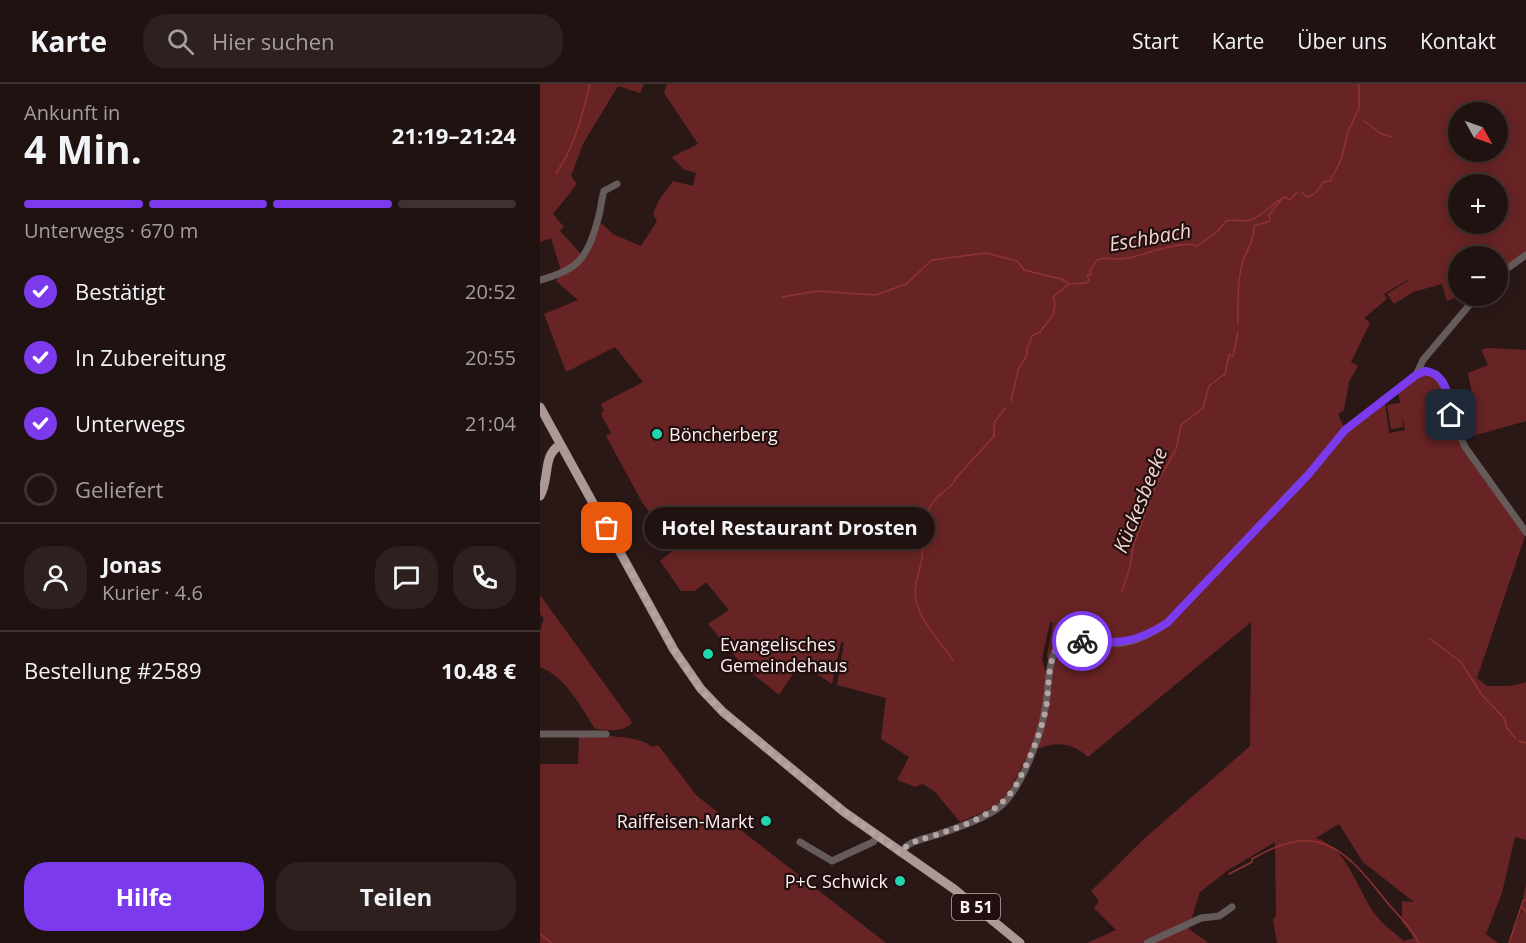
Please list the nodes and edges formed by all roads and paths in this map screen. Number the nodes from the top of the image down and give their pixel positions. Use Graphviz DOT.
graph roads {
  1 [pos="617,184"];
  2 [pos="1526,255"];
  3 [pos="1508,268"];
  4 [pos="540,280"];
  5 [pos="1469,306"];
  6 [pos="1416,375"];
  7 [pos="540,407"];
  8 [pos="560,445"];
  9 [pos="540,496"];
  10 [pos="1526,532"];
  11 [pos="540,734"];
  12 [pos="606,734"];
  13 [pos="877,837"];
  14 [pos="800,842"];
  15 [pos="900,853"];
  16 [pos="1232,907"];
  17 [pos="1020,943"];
  18 [pos="1147,943"];
  1 -- 4 [label="street"];
  2 -- 3 [label="street"];
  5 -- 6 [label="street"];
  6 -- 10 [label="street"];
  6 -- 15 [label="street"];
  7 -- 8 [label="main road, B 51"];
  8 -- 9 [label="main road"];
  8 -- 13 [label="main road, B 51"];
  11 -- 12 [label="street"];
  13 -- 14 [label="street"];
  13 -- 15 [label="main road, B 51"];
  15 -- 17 [label="main road, B 51"];
  16 -- 18 [label="street"];
}
